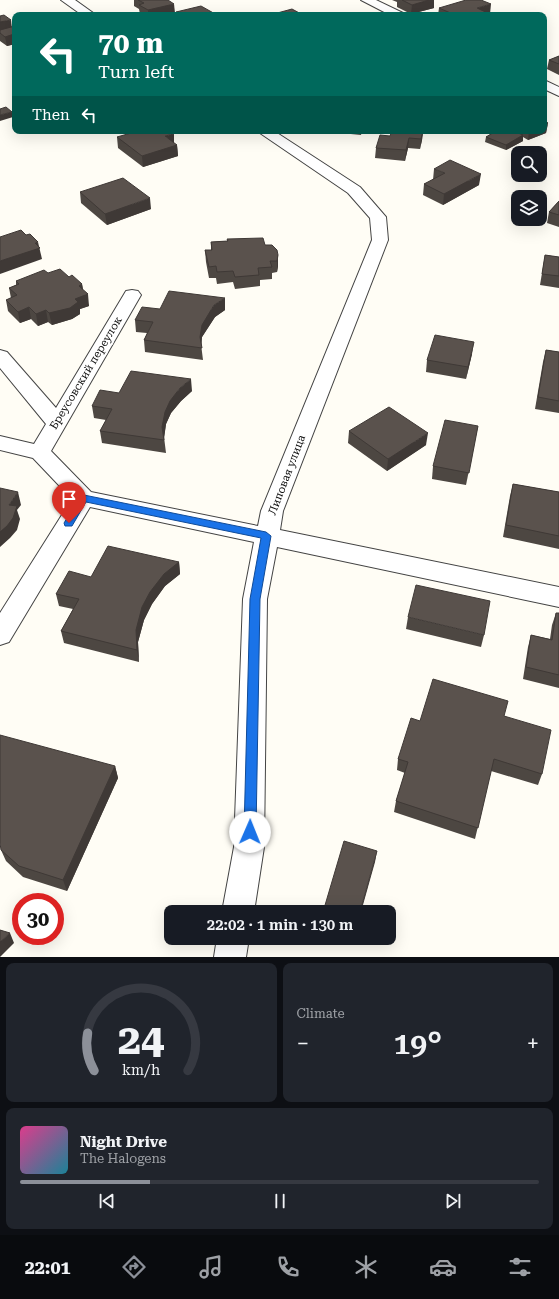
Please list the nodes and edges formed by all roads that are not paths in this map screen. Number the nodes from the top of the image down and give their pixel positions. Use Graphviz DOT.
graph roads {
  1 [pos="67,0"];
  2 [pos="367,0"];
  3 [pos="85,12"];
  4 [pos="392,12"];
  5 [pos="547,86"];
  6 [pos="559,92"];
  7 [pos="269,134"];
  8 [pos="132,295"];
  9 [pos="0,356"];
  10 [pos="56,423"];
  11 [pos="0,443"];
  12 [pos="40,452"];
  13 [pos="84,498"];
  14 [pos="266,536"];
  15 [pos="559,597"];
  16 [pos="0,635"];
  17 [pos="239,905"];
  18 [pos="232,945"];
  19 [pos="230,957"];
  1 -- 3 [label="street"];
  2 -- 4 [label="street"];
  5 -- 6 [label="street"];
  7 -- 14 [label="street, Липовая улица"];
  8 -- 10 [label="street, Бреусовский переулок"];
  9 -- 10 [label="street"];
  10 -- 12 [label="street, Бреусовский переулок"];
  11 -- 12 [label="street"];
  12 -- 13 [label="street"];
  13 -- 14 [label="street"];
  13 -- 16 [label="street"];
  14 -- 15 [label="street"];
  14 -- 17 [label="street, Липовая улица"];
  18 -- 19 [label="street"];
}
